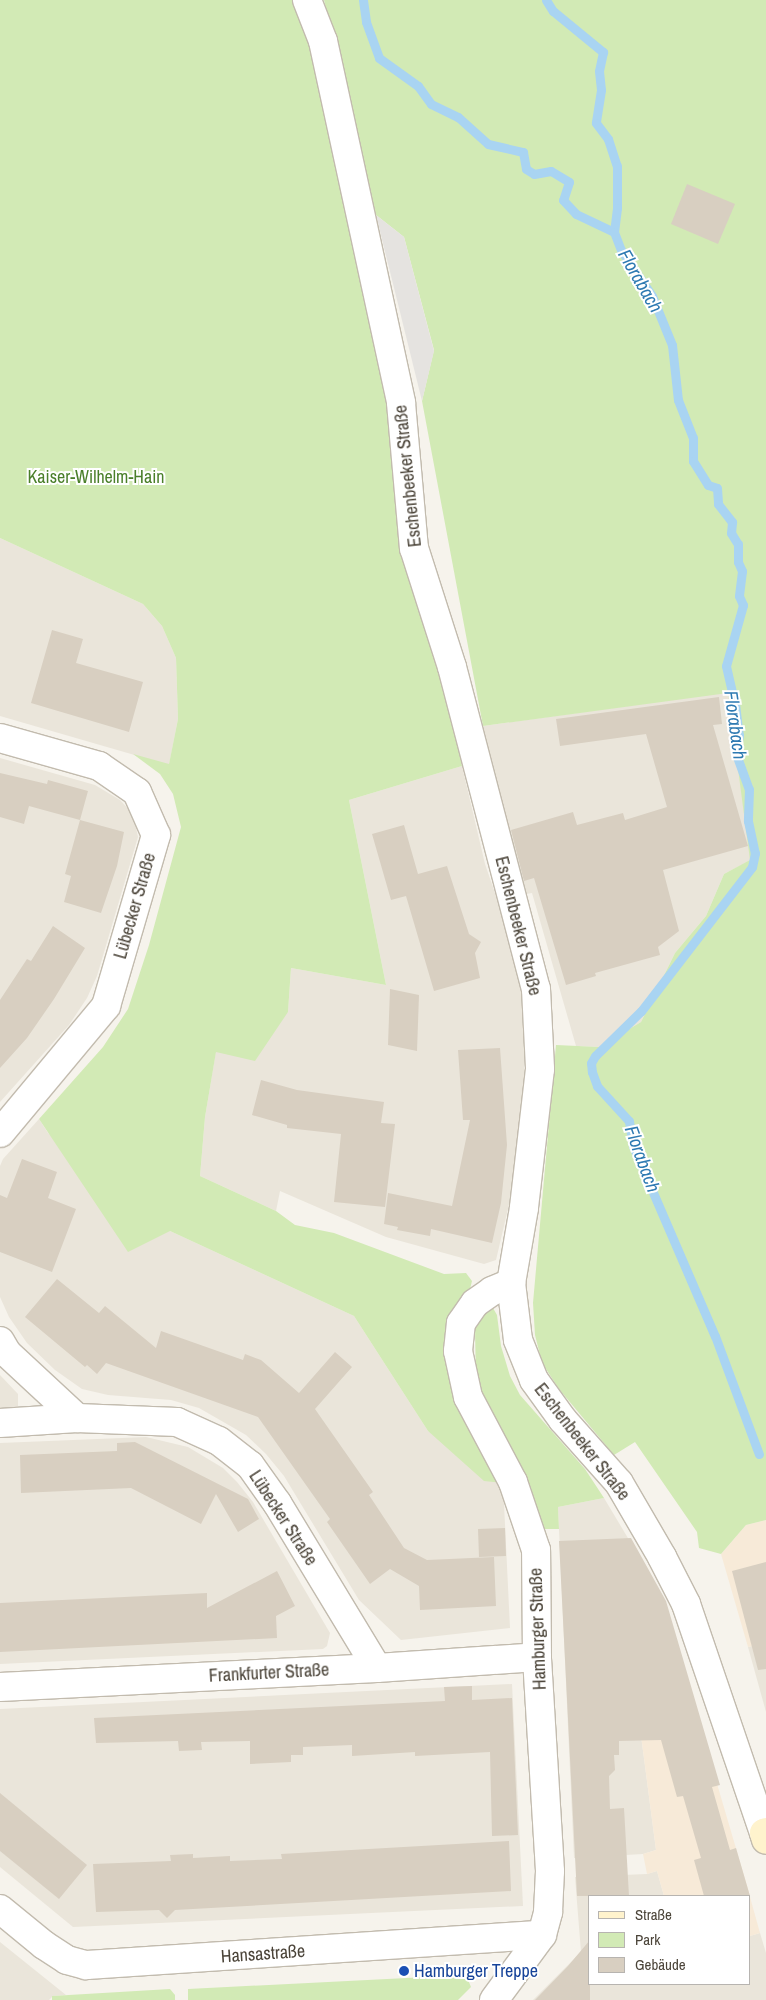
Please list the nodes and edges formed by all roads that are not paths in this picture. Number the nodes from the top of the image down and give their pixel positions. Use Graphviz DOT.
graph roads {
  1 [pos="307,0"];
  2 [pos="0,738"];
  3 [pos="0,1133"];
  4 [pos="511,1283"];
  5 [pos="0,1342"];
  6 [pos="76,1418"];
  7 [pos="0,1423"];
  8 [pos="537,1657"];
  9 [pos="377,1668"];
  10 [pos="0,1687"];
  11 [pos="765,1835"];
  12 [pos="0,1910"];
  13 [pos="542,1935"];
  14 [pos="494,2000"];
  1 -- 4 [label="street, Eschenbeeker Straße"];
  2 -- 3 [label="street, Lübecker Straße"];
  4 -- 8 [label="street, Hamburger Straße"];
  4 -- 11 [label="street, Eschenbeeker Straße"];
  5 -- 6 [label="street"];
  6 -- 7 [label="street, Lübecker Straße"];
  6 -- 9 [label="street, Lübecker Straße"];
  8 -- 9 [label="street, Frankfurter Straße"];
  8 -- 13 [label="street, Hamburger Straße"];
  9 -- 10 [label="street, Frankfurter Straße"];
  12 -- 13 [label="street, Hansastraße"];
  13 -- 14 [label="street, Hamburger Straße"];
}
